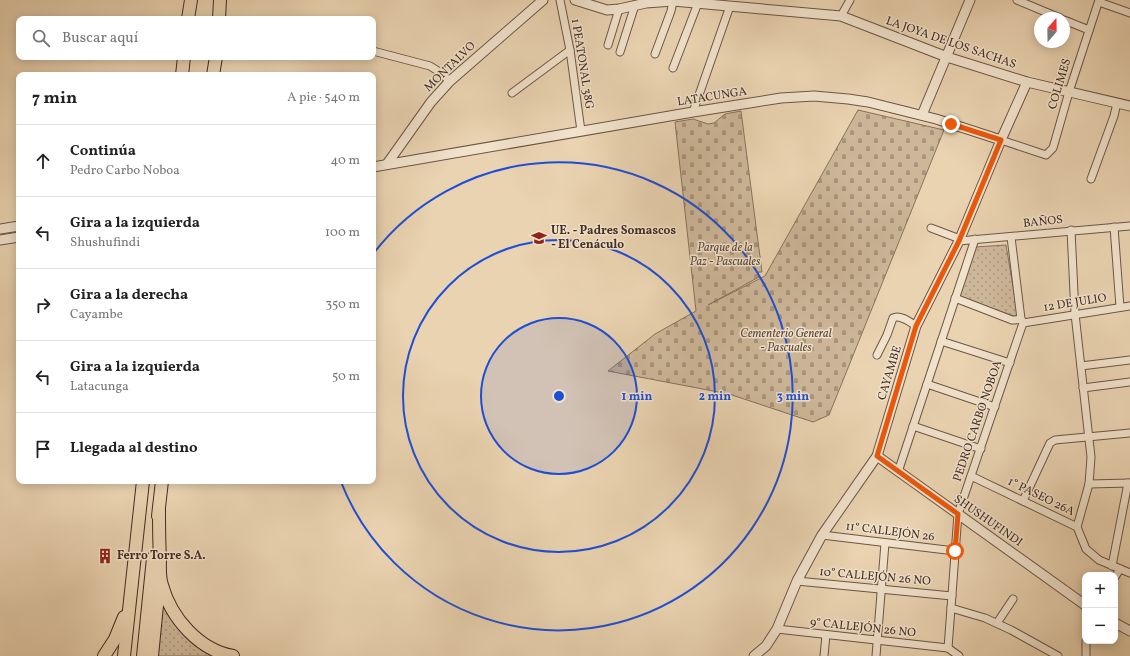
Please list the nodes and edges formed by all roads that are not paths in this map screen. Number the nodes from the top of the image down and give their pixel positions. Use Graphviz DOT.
graph roads {
  1 [pos="191,0"];
  2 [pos="220,0"];
  3 [pos="543,0"];
  4 [pos="560,0"];
  5 [pos="575,0"];
  6 [pos="850,0"];
  7 [pos="970,0"];
  8 [pos="1017,0"];
  9 [pos="646,1"];
  10 [pos="673,1"];
  11 [pos="1099,1"];
  12 [pos="698,3"];
  13 [pos="596,4"];
  14 [pos="753,4"];
  15 [pos="634,5"];
  16 [pos="730,6"];
  17 [pos="619,9"];
  18 [pos="1046,12"];
  19 [pos="1130,13"];
  20 [pos="188,16"];
  21 [pos="220,16"];
  22 [pos="841,16"];
  23 [pos="1070,22"];
  24 [pos="1089,30"];
  25 [pos="608,45"];
  26 [pos="570,50"];
  27 [pos="620,52"];
  28 [pos="376,53"];
  29 [pos="655,54"];
  30 [pos="947,57"];
  31 [pos="184,60"];
  32 [pos="216,60"];
  33 [pos="673,68"];
  34 [pos="182,72"];
  35 [pos="214,72"];
  36 [pos="450,81"];
  37 [pos="1026,82"];
  38 [pos="1069,92"];
  39 [pos="512,93"];
  40 [pos="1117,103"];
  41 [pos="1130,106"];
  42 [pos="693,112"];
  43 [pos="922,115"];
  44 [pos="581,131"];
  45 [pos="1001,140"];
  46 [pos="1050,152"];
  47 [pos="387,164"];
  48 [pos="376,166"];
  49 [pos="1091,179"];
  50 [pos="16,226"];
  51 [pos="1130,226"];
  52 [pos="1114,227"];
  53 [pos="0,228"];
  54 [pos="931,228"];
  55 [pos="1071,230"];
  56 [pos="16,237"];
  57 [pos="1011,237"];
  58 [pos="975,239"];
  59 [pos="0,240"];
  60 [pos="959,240"];
  61 [pos="955,298"];
  62 [pos="1130,306"];
  63 [pos="1120,307"];
  64 [pos="1075,314"];
  65 [pos="1022,321"];
  66 [pos="916,326"];
  67 [pos="941,341"];
  68 [pos="877,355"];
  69 [pos="1130,360"];
  70 [pos="1010,363"];
  71 [pos="1081,366"];
  72 [pos="1130,382"];
  73 [pos="927,384"];
  74 [pos="1083,388"];
  75 [pos="995,407"];
  76 [pos="913,426"];
  77 [pos="1130,433"];
  78 [pos="1089,437"];
  79 [pos="980,449"];
  80 [pos="877,456"];
  81 [pos="898,472"];
  82 [pos="971,476"];
  83 [pos="1129,483"];
  84 [pos="143,484"];
  85 [pos="162,484"];
  86 [pos="1089,484"];
  87 [pos="1023,501"];
  88 [pos="159,508"];
  89 [pos="958,514"];
  90 [pos="1077,527"];
  91 [pos="822,535"];
  92 [pos="885,543"];
  93 [pos="955,551"];
  94 [pos="1112,566"];
  95 [pos="1120,569"];
  96 [pos="160,572"];
  97 [pos="1118,572"];
  98 [pos="1130,573"];
  99 [pos="797,581"];
  100 [pos="131,589"];
  101 [pos="881,589"];
  102 [pos="952,596"];
  103 [pos="1012,599"];
  104 [pos="1082,603"];
  105 [pos="951,608"];
  106 [pos="997,623"];
  107 [pos="1118,624"];
  108 [pos="777,629"];
  109 [pos="1129,630"];
  110 [pos="826,635"];
  111 [pos="877,640"];
  112 [pos="1086,644"];
  113 [pos="948,648"];
  114 [pos="104,656"];
  115 [pos="124,656"];
  116 [pos="143,656"];
  117 [pos="152,656"];
  118 [pos="233,656"];
  119 [pos="754,656"];
  120 [pos="824,656"];
  121 [pos="876,656"];
  122 [pos="959,656"];
  123 [pos="1058,656"];
  124 [pos="1086,656"];
  1 -- 20 [label="highway"];
  2 -- 21 [label="highway"];
  3 -- 36 [label="street, MONTALVO"];
  4 -- 26 [label="street, 1 PEATONAL 38G"];
  5 -- 13 [label="street, LA JOYA DE LOS SACHAS"];
  6 -- 22 [label="street"];
  7 -- 30 [label="street"];
  8 -- 18 [label="street"];
  9 -- 10 [label="street, LA JOYA DE LOS SACHAS"];
  9 -- 15 [label="street, LA JOYA DE LOS SACHAS"];
  10 -- 12 [label="street, LA JOYA DE LOS SACHAS"];
  10 -- 29 [label="street"];
  11 -- 19 [label="street"];
  11 -- 24 [label="street, COLIMES"];
  12 -- 16 [label="street, LA JOYA DE LOS SACHAS"];
  12 -- 33 [label="street"];
  13 -- 17 [label="street, LA JOYA DE LOS SACHAS"];
  14 -- 16 [label="street, LA JOYA DE LOS SACHAS"];
  14 -- 22 [label="street, LA JOYA DE LOS SACHAS"];
  15 -- 17 [label="street, LA JOYA DE LOS SACHAS"];
  15 -- 27 [label="street"];
  16 -- 42 [label="street"];
  17 -- 25 [label="street"];
  22 -- 30 [label="street, LA JOYA DE LOS SACHAS"];
  23 -- 24 [label="street"];
  24 -- 38 [label="street, COLIMES"];
  26 -- 39 [label="street"];
  26 -- 44 [label="street, 1 PEATONAL 38G"];
  28 -- 36 [label="street"];
  30 -- 37 [label="street, LA JOYA DE LOS SACHAS"];
  30 -- 43 [label="street"];
  31 -- 34 [label="highway"];
  32 -- 35 [label="highway"];
  36 -- 47 [label="street, MONTALVO"];
  37 -- 38 [label="street, LA JOYA DE LOS SACHAS"];
  37 -- 45 [label="street, CAYAMBE"];
  38 -- 40 [label="street, LA JOYA DE LOS SACHAS"];
  38 -- 46 [label="street, COLIMES"];
  40 -- 41 [label="street, LA JOYA DE LOS SACHAS"];
  40 -- 49 [label="street"];
  42 -- 43 [label="street, LATACUNGA"];
  42 -- 44 [label="street, LATACUNGA"];
  43 -- 45 [label="street, LATACUNGA"];
  44 -- 47 [label="street, LATACUNGA"];
  45 -- 46 [label="street, LATACUNGA"];
  45 -- 60 [label="street, CAYAMBE"];
  47 -- 48 [label="street, LATACUNGA"];
  50 -- 53 [label="street"];
  51 -- 52 [label="street, BAÑOS"];
  52 -- 55 [label="street, BAÑOS"];
  52 -- 63 [label="street"];
  54 -- 60 [label="street"];
  55 -- 57 [label="street, BAÑOS"];
  55 -- 64 [label="street"];
  56 -- 59 [label="street"];
  57 -- 58 [label="street, BAÑOS"];
  57 -- 65 [label="street, PEDRO CARBO NOBOA"];
  58 -- 60 [label="street, BAÑOS"];
  58 -- 61 [label="street"];
  60 -- 66 [label="street, CAYAMBE"];
  61 -- 65 [label="street, 12 DE JULIO"];
  61 -- 67 [label="street"];
  62 -- 63 [label="street, 12 DE JULIO"];
  63 -- 64 [label="street, 12 DE JULIO"];
  64 -- 65 [label="street, 12 DE JULIO"];
  64 -- 71 [label="street"];
  65 -- 70 [label="street, PEDRO CARBO NOBOA"];
  66 -- 68 [label="street"];
  66 -- 80 [label="street, CAYAMBE"];
  67 -- 70 [label="street"];
  67 -- 73 [label="street"];
  69 -- 71 [label="street"];
  70 -- 75 [label="street, PEDRO CARBO NOBOA"];
  71 -- 74 [label="street"];
  72 -- 74 [label="street"];
  73 -- 75 [label="street"];
  73 -- 76 [label="street"];
  74 -- 78 [label="street"];
  75 -- 79 [label="street, PEDRO CARBO NOBOA"];
  76 -- 79 [label="street"];
  76 -- 81 [label="street"];
  77 -- 78 [label="street"];
  78 -- 86 [label="street"];
  78 -- 87 [label="street"];
  79 -- 82 [label="street, PEDRO CARBO NOBOA"];
  80 -- 81 [label="street, SHUSHUFINDI"];
  80 -- 91 [label="street, CAYAMBE"];
  81 -- 89 [label="street, SHUSHUFINDI"];
  82 -- 87 [label="street, 1° PASEO 26A"];
  82 -- 89 [label="street, PEDRO CARBO NOBOA"];
  83 -- 86 [label="street"];
  83 -- 94 [label="street"];
  84 -- 100 [label="highway"];
  85 -- 88 [label="highway"];
  86 -- 90 [label="street"];
  87 -- 90 [label="street, 1° PASEO 26A"];
  88 -- 96 [label="highway"];
  88 -- 116 [label="highway"];
  89 -- 93 [label="street, PEDRO CARBO NOBOA"];
  89 -- 104 [label="street, SHUSHUFINDI"];
  90 -- 94 [label="street, 1° PASEO 26A"];
  91 -- 92 [label="street, 11° CALLEJÓN 26"];
  91 -- 99 [label="street, CAYAMBE"];
  92 -- 93 [label="street, 11° CALLEJÓN 26"];
  92 -- 101 [label="street"];
  93 -- 102 [label="street, PEDRO CARBO NOBOA"];
  94 -- 95 [label="street, 1° PASEO 26A"];
  95 -- 97 [label="street"];
  95 -- 98 [label="street, 1° PASEO 26A"];
  96 -- 117 [label="highway"];
  96 -- 118 [label="highway"];
  99 -- 101 [label="street, 10° CALLEJÓN 26 NO"];
  99 -- 108 [label="street, CAYAMBE"];
  100 -- 114 [label="highway"];
  100 -- 115 [label="highway"];
  101 -- 102 [label="street, 10° CALLEJÓN 26 NO"];
  101 -- 111 [label="street"];
  102 -- 105 [label="street, PEDRO CARBO NOBOA"];
  103 -- 106 [label="street"];
  105 -- 106 [label="street"];
  105 -- 113 [label="street, PEDRO CARBO NOBOA"];
  106 -- 123 [label="street"];
  107 -- 109 [label="street"];
  108 -- 110 [label="street, 9° CALLEJÓN 26 NO"];
  108 -- 119 [label="street, CAYAMBE"];
  110 -- 111 [label="street, 9° CALLEJÓN 26 NO"];
  110 -- 120 [label="street"];
  111 -- 113 [label="street, 9° CALLEJÓN 26 NO"];
  111 -- 121 [label="street"];
  112 -- 124 [label="street"];
  113 -- 122 [label="street"];
}
